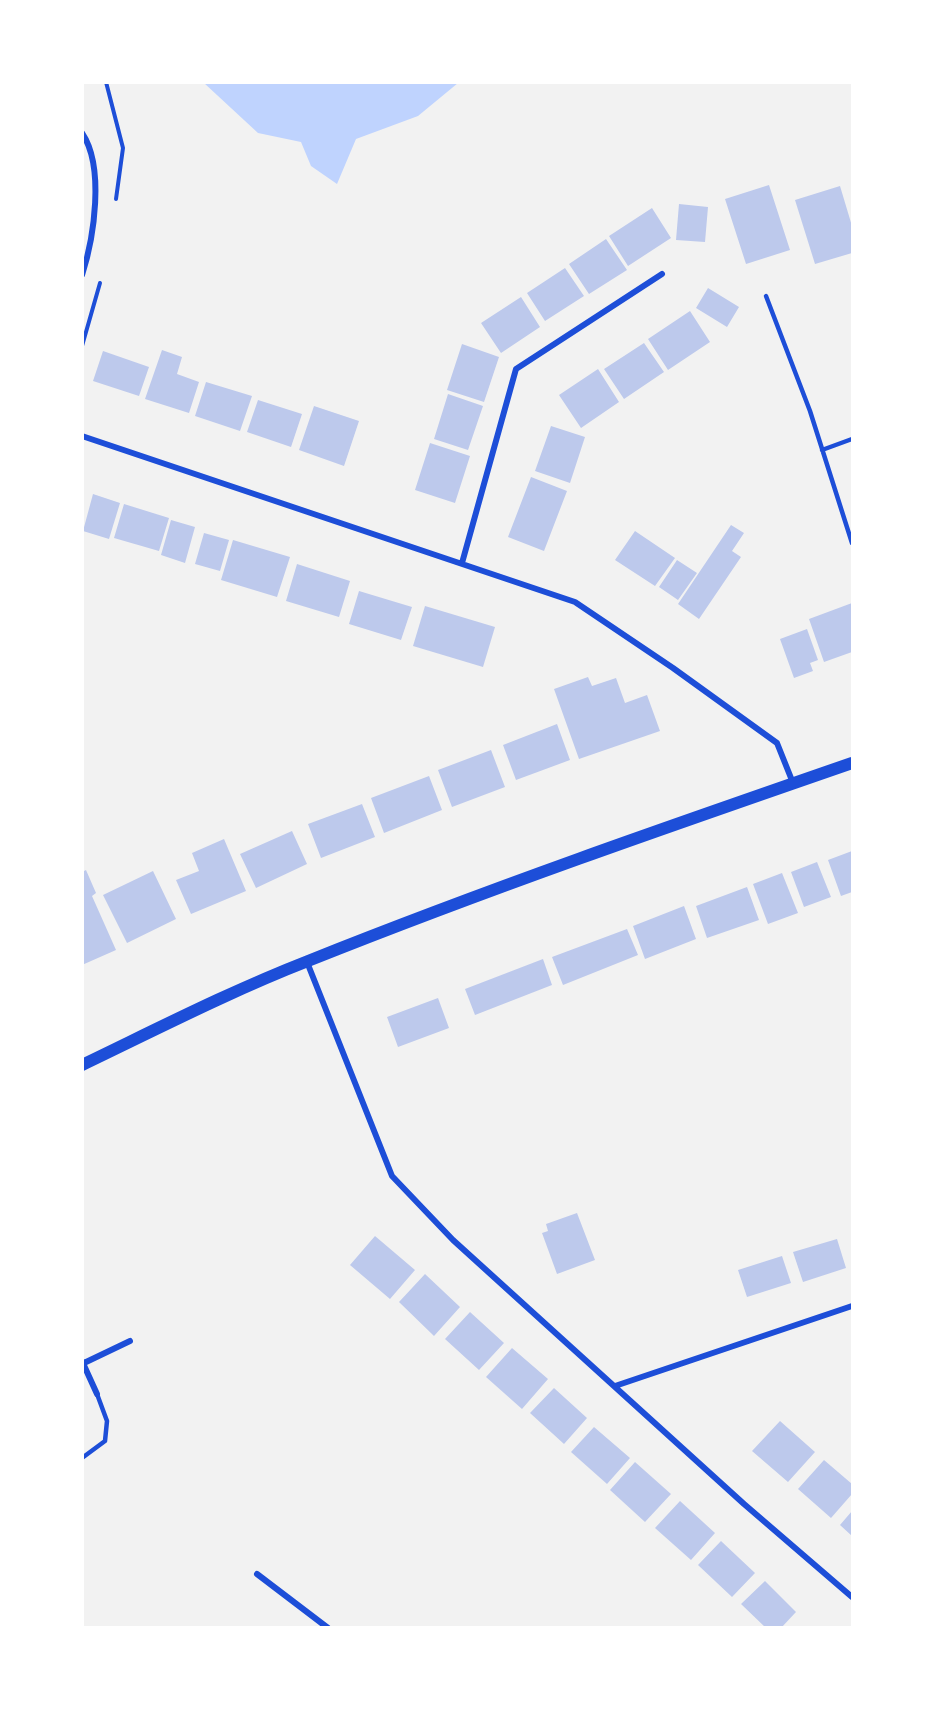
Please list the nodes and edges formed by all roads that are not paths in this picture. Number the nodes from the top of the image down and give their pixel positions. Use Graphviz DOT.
graph roads {
  1 [pos="82,133"];
  2 [pos="662,274"];
  3 [pos="82,275"];
  4 [pos="766,296"];
  5 [pos="82,436"];
  6 [pos="852,439"];
  7 [pos="822,450"];
  8 [pos="852,543"];
  9 [pos="462,563"];
  10 [pos="852,762"];
  11 [pos="793,783"];
  12 [pos="307,961"];
  13 [pos="82,1065"];
  14 [pos="852,1306"];
  15 [pos="130,1341"];
  16 [pos="83,1362"];
  17 [pos="615,1386"];
  18 [pos="97,1394"];
  19 [pos="82,1458"];
  20 [pos="257,1574"];
  21 [pos="852,1597"];
  22 [pos="328,1628"];
  1 -- 3 [label="street"];
  2 -- 9 [label="street"];
  4 -- 7 [label="lane"];
  5 -- 9 [label="street"];
  6 -- 7 [label="lane"];
  7 -- 8 [label="lane"];
  9 -- 11 [label="street"];
  10 -- 11 [label="main road"];
  11 -- 12 [label="main road"];
  12 -- 13 [label="main road"];
  12 -- 17 [label="street"];
  14 -- 17 [label="street"];
  15 -- 16 [label="street"];
  16 -- 18 [label="street"];
  17 -- 21 [label="street"];
  18 -- 19 [label="lane"];
  20 -- 22 [label="street"];
}
